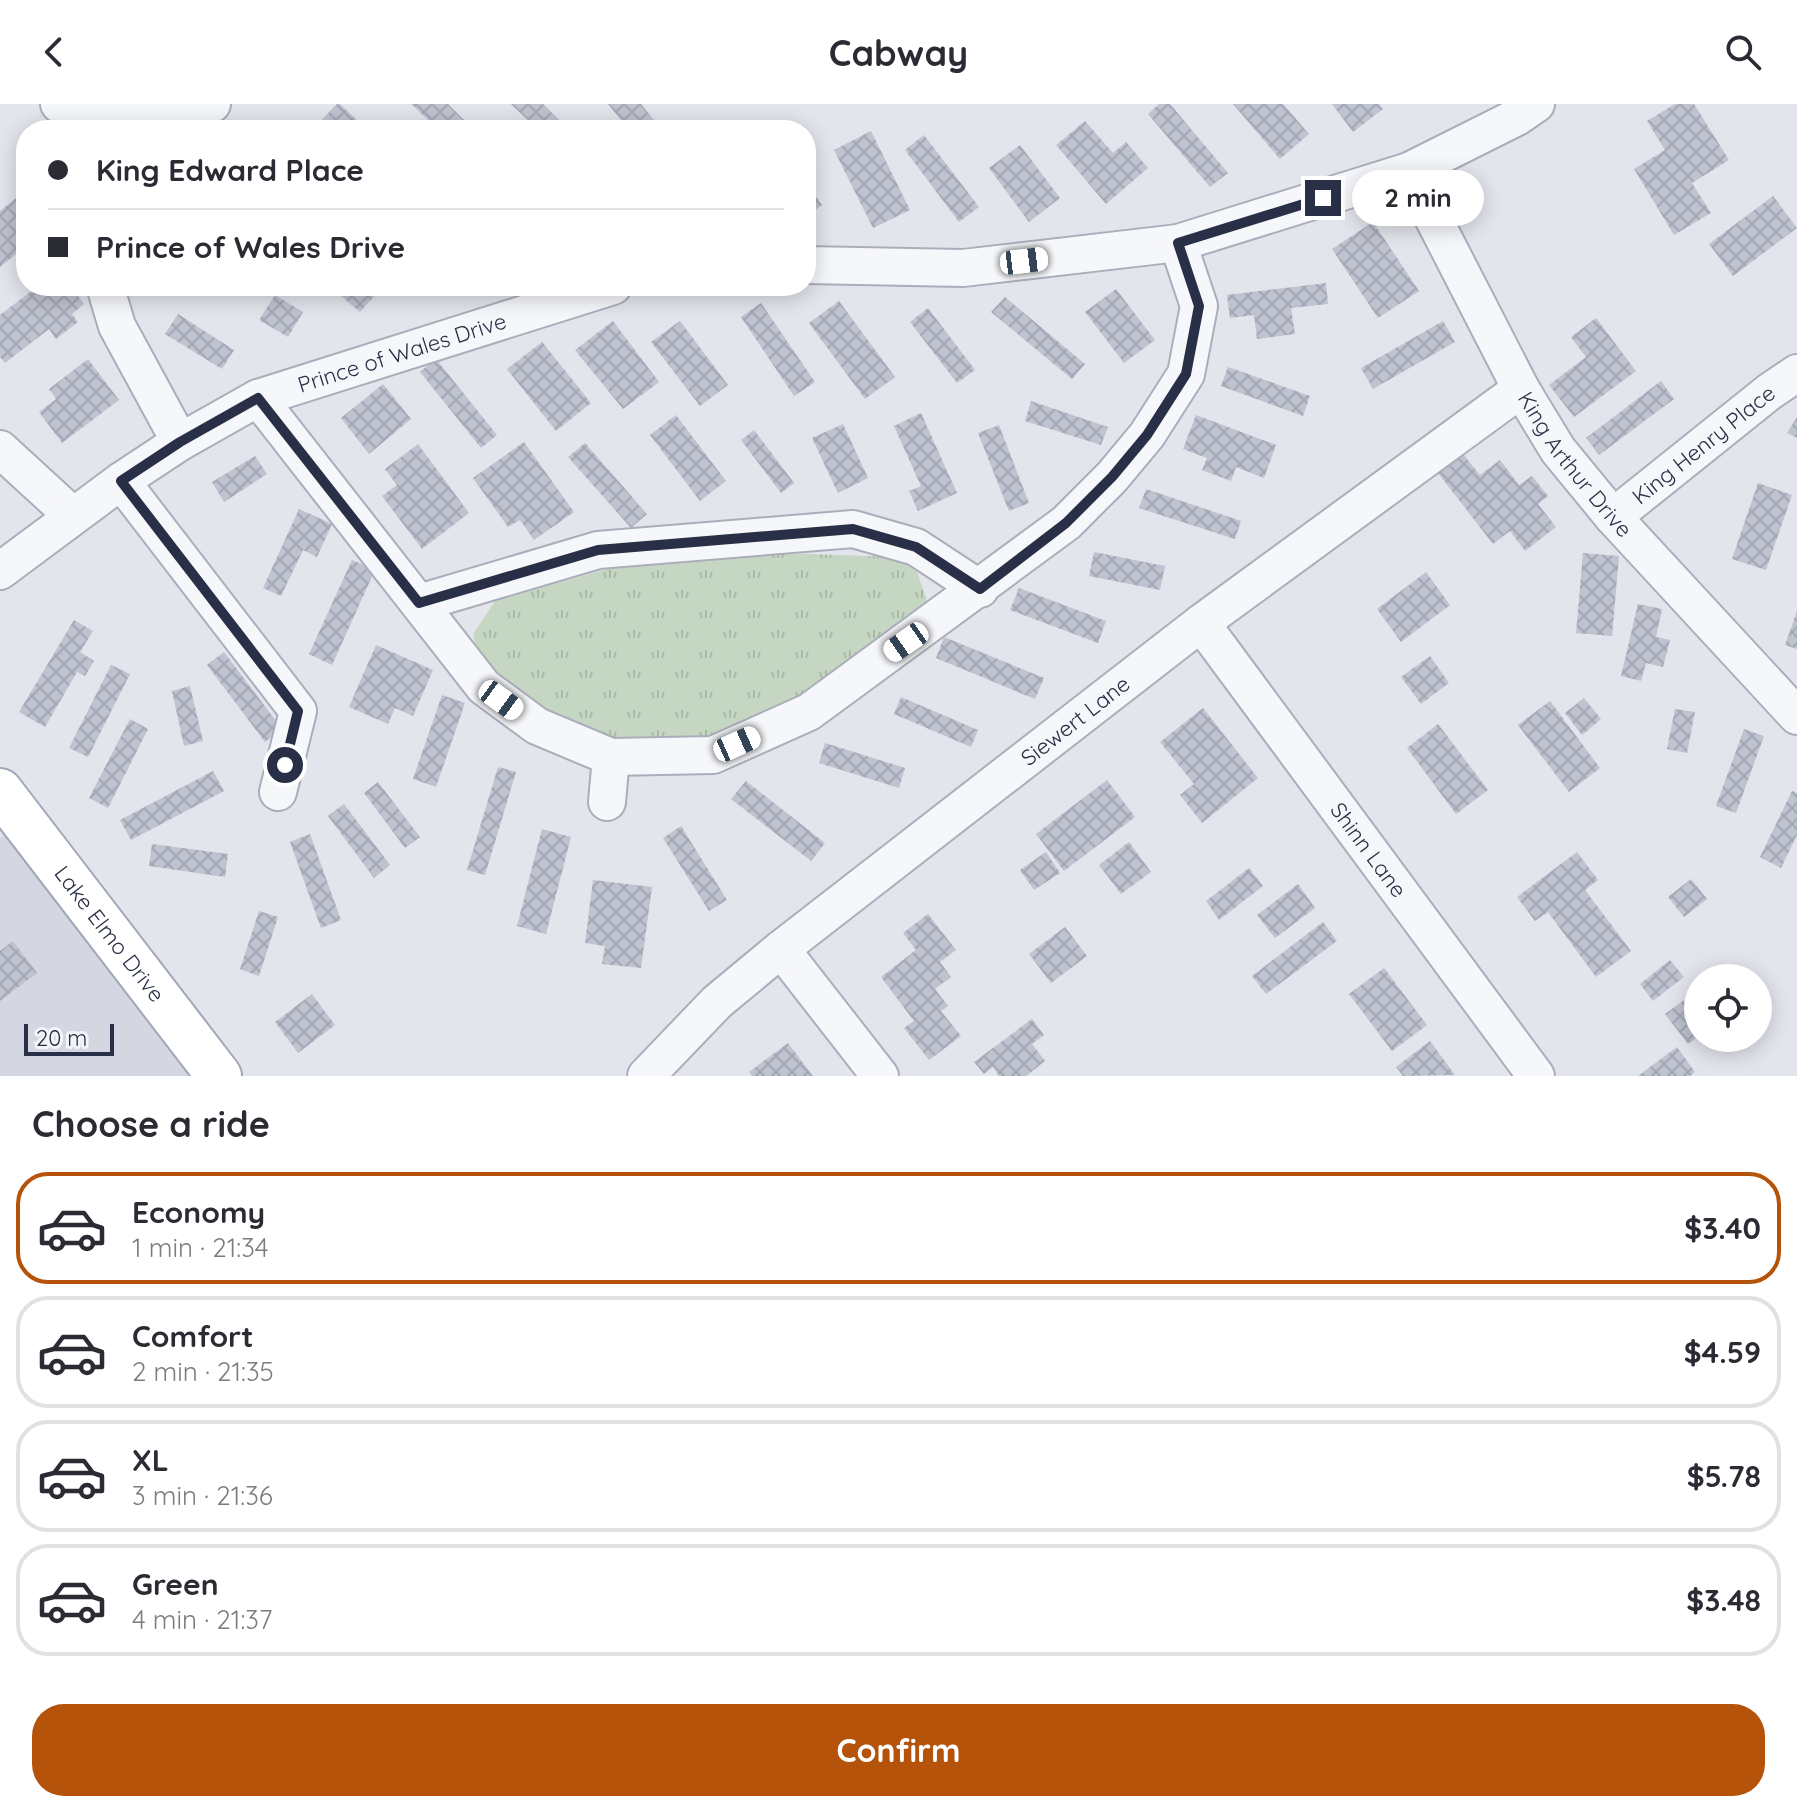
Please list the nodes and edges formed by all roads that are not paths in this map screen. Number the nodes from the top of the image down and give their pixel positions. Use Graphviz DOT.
graph roads {
  1 [pos="212,104"];
  2 [pos="1521,108"];
  3 [pos="77,112"];
  4 [pos="1409,171"];
  5 [pos="1178,243"];
  6 [pos="816,265"];
  7 [pos="108,296"];
  8 [pos="581,296"];
  9 [pos="1797,373"];
  10 [pos="1521,389"];
  11 [pos="258,398"];
  12 [pos="180,442"];
  13 [pos="0,449"];
  14 [pos="121,481"];
  15 [pos="73,516"];
  16 [pos="1613,517"];
  17 [pos="0,571"];
  18 [pos="980,589"];
  19 [pos="419,603"];
  20 [pos="1201,623"];
  21 [pos="1797,716"];
  22 [pos="611,757"];
  23 [pos="278,792"];
  24 [pos="607,802"];
  25 [pos="8,817"];
  26 [pos="781,949"];
  27 [pos="219,1076"];
  28 [pos="646,1076"];
  29 [pos="880,1076"];
  30 [pos="1536,1076"];
  1 -- 3 [label="street"];
  2 -- 4 [label="street"];
  4 -- 5 [label="street"];
  4 -- 10 [label="street, King Arthur Drive"];
  5 -- 6 [label="street"];
  5 -- 18 [label="street"];
  7 -- 12 [label="street"];
  8 -- 11 [label="street, Prince of Wales Drive"];
  9 -- 16 [label="street, King Henry Place"];
  10 -- 16 [label="street, King Arthur Drive"];
  10 -- 20 [label="street, Siewert Lane"];
  11 -- 12 [label="street, Prince of Wales Drive"];
  11 -- 19 [label="street"];
  12 -- 14 [label="street, Prince of Wales Drive"];
  13 -- 15 [label="street"];
  14 -- 15 [label="street, Prince of Wales Drive"];
  14 -- 23 [label="street"];
  15 -- 17 [label="street, Prince of Wales Drive"];
  16 -- 21 [label="street, King Arthur Drive"];
  18 -- 19 [label="street"];
  18 -- 22 [label="street"];
  19 -- 22 [label="street"];
  20 -- 26 [label="street, Siewert Lane"];
  20 -- 30 [label="street, Shinn Lane"];
  22 -- 24 [label="street"];
  25 -- 27 [label="main road, Lake Elmo Drive"];
  26 -- 28 [label="street, Siewert Lane"];
  26 -- 29 [label="street"];
}
